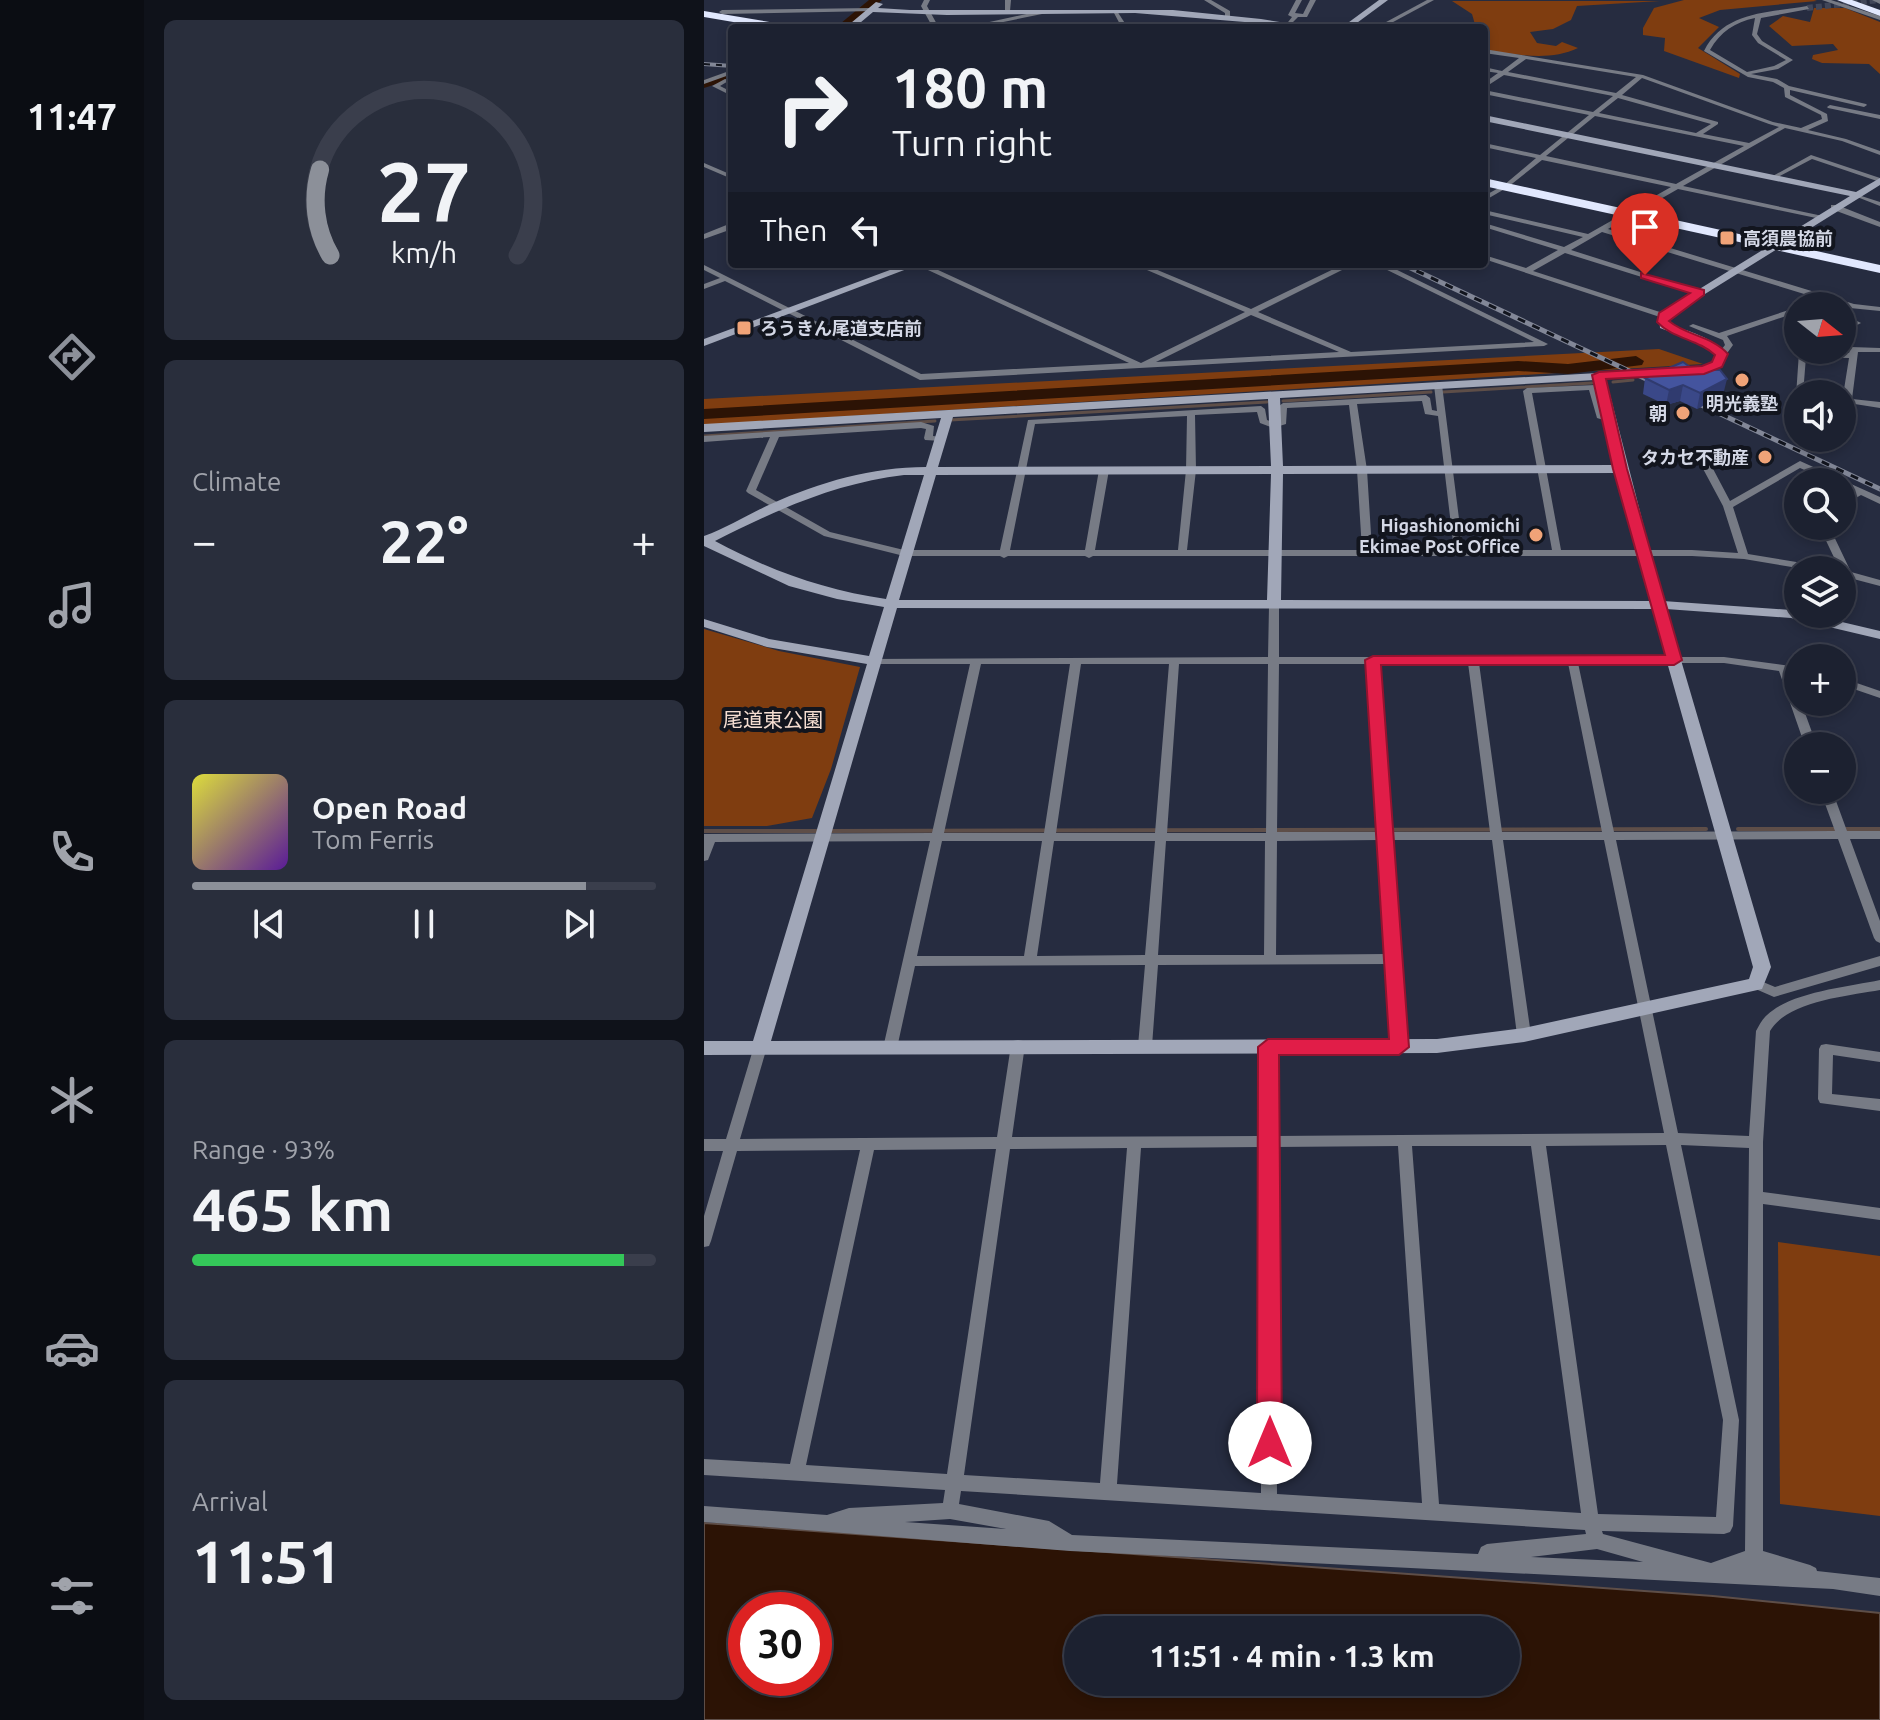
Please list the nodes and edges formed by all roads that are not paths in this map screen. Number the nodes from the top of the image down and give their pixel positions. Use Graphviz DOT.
graph roads {
  1 [pos="886,0"];
  2 [pos="927,0"];
  3 [pos="1008,0"];
  4 [pos="1207,0"];
  5 [pos="1299,0"];
  6 [pos="1313,0"];
  7 [pos="1384,0"];
  8 [pos="1431,0"];
  9 [pos="1825,0"];
  10 [pos="1843,0"];
  11 [pos="1859,0"];
  12 [pos="1807,8"];
  13 [pos="1879,8"];
  14 [pos="872,10"];
  15 [pos="1008,10"];
  16 [pos="716,11"];
  17 [pos="1045,12"];
  18 [pos="1117,13"];
  19 [pos="931,15"];
  20 [pos="1297,15"];
  21 [pos="1767,15"];
  22 [pos="1025,16"];
  23 [pos="1228,19"];
  24 [pos="770,24"];
  25 [pos="854,24"];
  26 [pos="934,24"];
  27 [pos="985,24"];
  28 [pos="1018,24"];
  29 [pos="1123,24"];
  30 [pos="1254,24"];
  31 [pos="1288,24"];
  32 [pos="1351,24"];
  33 [pos="1386,24"];
  34 [pos="1488,52"];
  35 [pos="1525,57"];
  36 [pos="1488,70"];
  37 [pos="1502,72"];
  38 [pos="728,74"];
  39 [pos="1747,74"];
  40 [pos="1641,76"];
  41 [pos="728,80"];
  42 [pos="728,80"];
  43 [pos="1488,83"];
  44 [pos="704,85"];
  45 [pos="1675,86"];
  46 [pos="1787,87"];
  47 [pos="728,92"];
  48 [pos="1664,92"];
  49 [pos="1488,93"];
  50 [pos="1618,95"];
  51 [pos="1654,97"];
  52 [pos="1842,100"];
  53 [pos="1643,102"];
  54 [pos="1864,105"];
  55 [pos="1830,107"];
  56 [pos="1594,114"];
  57 [pos="1824,114"];
  58 [pos="1880,117"];
  59 [pos="1488,119"];
  60 [pos="1783,127"];
  61 [pos="1799,132"];
  62 [pos="1698,134"];
  63 [pos="1568,135"];
  64 [pos="1748,145"];
  65 [pos="1488,146"];
  66 [pos="1879,152"];
  67 [pos="1543,157"];
  68 [pos="1714,164"];
  69 [pos="704,165"];
  70 [pos="728,173"];
  71 [pos="1774,177"];
  72 [pos="1880,180"];
  73 [pos="1488,183"];
  74 [pos="1506,186"];
  75 [pos="1677,186"];
  76 [pos="1854,194"];
  77 [pos="1488,197"];
  78 [pos="1880,204"];
  79 [pos="1834,207"];
  80 [pos="1488,213"];
  81 [pos="1628,213"];
  82 [pos="1818,217"];
  83 [pos="1880,225"];
  84 [pos="1488,226"];
  85 [pos="728,228"];
  86 [pos="1601,229"];
  87 [pos="1589,236"];
  88 [pos="704,237"];
  89 [pos="1774,246"];
  90 [pos="1564,250"];
  91 [pos="1488,258"];
  92 [pos="704,267"];
  93 [pos="906,268"];
  94 [pos="926,268"];
  95 [pos="1146,268"];
  96 [pos="1340,268"];
  97 [pos="1387,268"];
  98 [pos="1880,269"];
  99 [pos="1735,270"];
  100 [pos="1527,271"];
  101 [pos="726,278"];
  102 [pos="704,287"];
  103 [pos="1699,292"];
  104 [pos="1859,307"];
  105 [pos="1856,308"];
  106 [pos="1880,309"];
  107 [pos="788,311"];
  108 [pos="1250,312"];
  109 [pos="1663,316"];
  110 [pos="1784,317"];
  111 [pos="1693,326"];
  112 [pos="1721,335"];
  113 [pos="704,343"];
  114 [pos="1856,349"];
  115 [pos="1880,350"];
  116 [pos="1352,354"];
  117 [pos="1722,354"];
  118 [pos="1141,366"];
  119 [pos="1599,375"];
  120 [pos="1438,385"];
  121 [pos="1274,395"];
  122 [pos="1856,402"];
  123 [pos="1353,403"];
  124 [pos="1880,405"];
  125 [pos="1191,413"];
  126 [pos="948,414"];
  127 [pos="1442,414"];
  128 [pos="1610,419"];
  129 [pos="1273,425"];
  130 [pos="704,428"];
  131 [pos="775,435"];
  132 [pos="704,439"];
  133 [pos="938,439"];
  134 [pos="1706,465"];
  135 [pos="1540,469"];
  136 [pos="1620,469"];
  137 [pos="929,470"];
  138 [pos="1023,470"];
  139 [pos="1104,470"];
  140 [pos="1191,470"];
  141 [pos="1277,470"];
  142 [pos="1362,470"];
  143 [pos="1449,470"];
  144 [pos="1784,473"];
  145 [pos="1856,490"];
  146 [pos="1860,492"];
  147 [pos="1856,494"];
  148 [pos="1880,501"];
  149 [pos="776,506"];
  150 [pos="1728,506"];
  151 [pos="705,541"];
  152 [pos="904,553"];
  153 [pos="1557,553"];
  154 [pos="1182,554"];
  155 [pos="1274,554"];
  156 [pos="1367,554"];
  157 [pos="1459,554"];
  158 [pos="1643,554"];
  159 [pos="1004,555"];
  160 [pos="1089,555"];
  161 [pos="1744,556"];
  162 [pos="1784,563"];
  163 [pos="1856,576"];
  164 [pos="1880,583"];
  165 [pos="890,604"];
  166 [pos="1660,605"];
  167 [pos="1274,606"];
  168 [pos="704,623"];
  169 [pos="1880,635"];
  170 [pos="1572,659"];
  171 [pos="1274,660"];
  172 [pos="1373,660"];
  173 [pos="1473,660"];
  174 [pos="1674,660"];
  175 [pos="873,661"];
  176 [pos="976,661"];
  177 [pos="1076,661"];
  178 [pos="1174,662"];
  179 [pos="1783,667"];
  180 [pos="1856,686"];
  181 [pos="1880,695"];
  182 [pos="1806,732"];
  183 [pos="1831,804"];
  184 [pos="1609,831"];
  185 [pos="1841,831"];
  186 [pos="1160,832"];
  187 [pos="1272,832"];
  188 [pos="1383,832"];
  189 [pos="1497,832"];
  190 [pos="823,833"];
  191 [pos="938,833"];
  192 [pos="1050,834"];
  193 [pos="1880,835"];
  194 [pos="1725,836"];
  195 [pos="708,838"];
  196 [pos="704,857"];
  197 [pos="1880,938"];
  198 [pos="1391,959"];
  199 [pos="1152,960"];
  200 [pos="1270,960"];
  201 [pos="909,961"];
  202 [pos="1030,961"];
  203 [pos="1880,961"];
  204 [pos="1756,984"];
  205 [pos="1880,985"];
  206 [pos="1774,992"];
  207 [pos="1784,1008"];
  208 [pos="1645,1009"];
  209 [pos="1524,1035"];
  210 [pos="1018,1045"];
  211 [pos="1145,1046"];
  212 [pos="760,1047"];
  213 [pos="1268,1047"];
  214 [pos="1399,1047"];
  215 [pos="704,1048"];
  216 [pos="890,1048"];
  217 [pos="1880,1057"];
  218 [pos="1880,1105"];
  219 [pos="1674,1139"];
  220 [pos="1538,1142"];
  221 [pos="1756,1142"];
  222 [pos="1003,1143"];
  223 [pos="1405,1143"];
  224 [pos="732,1144"];
  225 [pos="1134,1144"];
  226 [pos="1271,1144"];
  227 [pos="704,1145"];
  228 [pos="868,1145"];
  229 [pos="1758,1197"];
  230 [pos="1880,1214"];
  231 [pos="704,1241"];
  232 [pos="704,1467"];
  233 [pos="796,1473"];
  234 [pos="953,1484"];
  235 [pos="1108,1490"];
  236 [pos="1269,1503"];
  237 [pos="950,1511"];
  238 [pos="1431,1512"];
  239 [pos="704,1514"];
  240 [pos="823,1522"];
  241 [pos="1591,1522"];
  242 [pos="1597,1541"];
  243 [pos="1070,1543"];
  244 [pos="1754,1557"];
  245 [pos="1486,1562"];
  246 [pos="1711,1574"];
  247 [pos="1833,1580"];
  248 [pos="1880,1587"];
  1 -- 14 [label="street"];
  2 -- 19 [label="street"];
  3 -- 15 [label="street"];
  4 -- 23 [label="street"];
  5 -- 20 [label="street"];
  6 -- 20 [label="street"];
  7 -- 32 [label="street"];
  8 -- 33 [label="street"];
  9 -- 13 [label="street"];
  10 -- 13 [label="highway"];
  11 -- 13 [label="highway"];
  12 -- 21 [label="street"];
  14 -- 16 [label="street"];
  14 -- 19 [label="street"];
  14 -- 25 [label="street"];
  15 -- 17 [label="street"];
  15 -- 19 [label="street"];
  16 -- 24 [label="highway"];
  17 -- 18 [label="street"];
  17 -- 22 [label="street"];
  18 -- 23 [label="street"];
  18 -- 29 [label="street"];
  19 -- 26 [label="street"];
  20 -- 31 [label="street"];
  21 -- 39 [label="street"];
  21 -- 39 [label="street"];
  22 -- 27 [label="street"];
  22 -- 28 [label="street"];
  23 -- 30 [label="street"];
  34 -- 35 [label="street"];
  35 -- 37 [label="street"];
  35 -- 40 [label="street"];
  36 -- 37 [label="street"];
  37 -- 43 [label="street"];
  37 -- 50 [label="street"];
  38 -- 44 [label="street"];
  39 -- 46 [label="street"];
  40 -- 45 [label="street"];
  40 -- 50 [label="street"];
  41 -- 44 [label="street"];
  42 -- 47 [label="street"];
  45 -- 48 [label="street"];
  45 -- 60 [label="street"];
  46 -- 52 [label="street"];
  46 -- 57 [label="street"];
  49 -- 56 [label="street"];
  50 -- 53 [label="street"];
  50 -- 56 [label="street"];
  51 -- 53 [label="street"];
  52 -- 54 [label="street"];
  52 -- 55 [label="street"];
  53 -- 62 [label="street"];
  55 -- 57 [label="street"];
  55 -- 58 [label="street"];
  56 -- 62 [label="street"];
  56 -- 63 [label="street"];
  57 -- 61 [label="street"];
  59 -- 63 [label="street"];
  60 -- 61 [label="street"];
  60 -- 64 [label="street"];
  61 -- 66 [label="street"];
  62 -- 64 [label="street"];
  63 -- 67 [label="street"];
  63 -- 68 [label="street"];
  64 -- 68 [label="street"];
  65 -- 67 [label="street"];
  67 -- 74 [label="street"];
  67 -- 75 [label="street"];
  68 -- 71 [label="street"];
  68 -- 75 [label="street"];
  69 -- 70 [label="street"];
  71 -- 72 [label="street"];
  71 -- 76 [label="street"];
  72 -- 76 [label="street"];
  73 -- 74 [label="highway"];
  74 -- 77 [label="street"];
  74 -- 81 [label="highway"];
  75 -- 81 [label="street"];
  75 -- 82 [label="street"];
  76 -- 78 [label="street"];
  76 -- 79 [label="street"];
  79 -- 82 [label="street"];
  79 -- 83 [label="street"];
  80 -- 87 [label="street"];
  81 -- 86 [label="street"];
  81 -- 89 [label="highway"];
  82 -- 89 [label="street"];
  84 -- 90 [label="street"];
  85 -- 88 [label="street"];
  86 -- 87 [label="street"];
  86 -- 99 [label="street"];
  87 -- 90 [label="street"];
  89 -- 98 [label="highway"];
  89 -- 99 [label="street"];
  90 -- 100 [label="street"];
  90 -- 103 [label="street"];
  91 -- 100 [label="street"];
  92 -- 101 [label="street"];
  93 -- 107 [label="street"];
  94 -- 118 [label="street"];
  95 -- 108 [label="street"];
  96 -- 108 [label="street"];
  97 -- 116 [label="street"];
  99 -- 103 [label="street"];
  99 -- 104 [label="street"];
  100 -- 109 [label="street"];
  101 -- 102 [label="street"];
  101 -- 107 [label="street"];
  103 -- 109 [label="street"];
  104 -- 105 [label="street"];
  104 -- 106 [label="street"];
  107 -- 113 [label="street"];
  107 -- 118 [label="street"];
  108 -- 116 [label="street"];
  108 -- 118 [label="street"];
  109 -- 117 [label="street"];
  110 -- 112 [label="street"];
  111 -- 112 [label="street"];
  112 -- 117 [label="street"];
  114 -- 115 [label="street"];
  116 -- 118 [label="street"];
  117 -- 119 [label="street"];
  119 -- 120 [label="street"];
  119 -- 128 [label="street"];
  120 -- 121 [label="street"];
  120 -- 127 [label="street"];
  121 -- 126 [label="street"];
  121 -- 129 [label="street"];
  122 -- 124 [label="street"];
  123 -- 127 [label="street"];
  123 -- 129 [label="street"];
  123 -- 142 [label="street"];
  125 -- 129 [label="street"];
  125 -- 138 [label="street"];
  125 -- 140 [label="street"];
  126 -- 130 [label="street"];
  126 -- 133 [label="street"];
  127 -- 143 [label="street"];
  128 -- 135 [label="street"];
  128 -- 136 [label="street"];
  129 -- 141 [label="street"];
  131 -- 132 [label="street"];
  131 -- 133 [label="street"];
  131 -- 149 [label="street"];
  133 -- 137 [label="street"];
  134 -- 150 [label="street"];
  135 -- 136 [label="street"];
  135 -- 143 [label="street"];
  135 -- 153 [label="street"];
  136 -- 158 [label="street"];
  137 -- 138 [label="street"];
  137 -- 149 [label="street"];
  137 -- 152 [label="street"];
  138 -- 139 [label="street"];
  138 -- 159 [label="street"];
  139 -- 140 [label="street"];
  139 -- 160 [label="street"];
  140 -- 141 [label="street"];
  140 -- 154 [label="street"];
  141 -- 142 [label="street"];
  141 -- 155 [label="street"];
  142 -- 143 [label="street"];
  142 -- 156 [label="street"];
  143 -- 157 [label="street"];
  144 -- 150 [label="street"];
  145 -- 146 [label="street"];
  146 -- 147 [label="street"];
  146 -- 148 [label="street"];
  149 -- 151 [label="street"];
  149 -- 152 [label="street"];
  150 -- 161 [label="street"];
  151 -- 165 [label="street"];
  152 -- 159 [label="street"];
  152 -- 165 [label="street"];
  153 -- 157 [label="street"];
  153 -- 158 [label="street"];
  154 -- 155 [label="street"];
  154 -- 160 [label="street"];
  155 -- 156 [label="street"];
  155 -- 167 [label="street"];
  156 -- 157 [label="street"];
  158 -- 161 [label="street"];
  158 -- 166 [label="street"];
  159 -- 160 [label="street"];
  161 -- 162 [label="street"];
  163 -- 164 [label="street"];
  165 -- 167 [label="street"];
  165 -- 175 [label="street"];
  166 -- 167 [label="street"];
  166 -- 169 [label="street"];
  166 -- 174 [label="street"];
  167 -- 171 [label="street"];
  168 -- 175 [label="street"];
  170 -- 173 [label="street"];
  170 -- 174 [label="street"];
  170 -- 184 [label="street"];
  171 -- 172 [label="street"];
  171 -- 178 [label="street"];
  171 -- 187 [label="street"];
  172 -- 173 [label="street"];
  172 -- 188 [label="street"];
  173 -- 189 [label="street"];
  174 -- 179 [label="street"];
  174 -- 194 [label="street"];
  175 -- 176 [label="street"];
  175 -- 190 [label="street"];
  176 -- 177 [label="street"];
  176 -- 191 [label="street"];
  177 -- 178 [label="street"];
  177 -- 192 [label="street"];
  178 -- 186 [label="street"];
  179 -- 182 [label="street"];
  180 -- 181 [label="street"];
  183 -- 185 [label="street"];
  184 -- 189 [label="street"];
  184 -- 194 [label="street"];
  184 -- 208 [label="street"];
  185 -- 193 [label="street"];
  185 -- 194 [label="street"];
  185 -- 197 [label="street"];
  186 -- 187 [label="street"];
  186 -- 192 [label="street"];
  186 -- 199 [label="street"];
  187 -- 188 [label="street"];
  187 -- 200 [label="street"];
  188 -- 189 [label="street"];
  188 -- 198 [label="street"];
  189 -- 209 [label="street"];
  190 -- 191 [label="street"];
  190 -- 195 [label="street"];
  190 -- 212 [label="street"];
  191 -- 192 [label="street"];
  191 -- 201 [label="street"];
  192 -- 202 [label="street"];
  194 -- 204 [label="street"];
  195 -- 196 [label="street"];
  198 -- 200 [label="street"];
  198 -- 214 [label="street"];
  199 -- 200 [label="street"];
  199 -- 202 [label="street"];
  199 -- 211 [label="street"];
  201 -- 202 [label="street"];
  201 -- 216 [label="street"];
  203 -- 206 [label="street"];
  204 -- 206 [label="street"];
  204 -- 208 [label="street"];
  205 -- 207 [label="street"];
  206 -- 207 [label="street"];
  207 -- 221 [label="street"];
  208 -- 209 [label="street"];
  208 -- 219 [label="street"];
  209 -- 214 [label="street"];
  210 -- 211 [label="street"];
  210 -- 216 [label="street"];
  210 -- 222 [label="street"];
  211 -- 213 [label="street"];
  212 -- 215 [label="street"];
  212 -- 216 [label="street"];
  212 -- 224 [label="street"];
  213 -- 214 [label="street"];
  213 -- 226 [label="street"];
  217 -- 218 [label="street"];
  219 -- 220 [label="street"];
  219 -- 221 [label="street"];
  219 -- 241 [label="street"];
  220 -- 223 [label="street"];
  220 -- 241 [label="street"];
  221 -- 229 [label="street"];
  222 -- 225 [label="street"];
  222 -- 228 [label="street"];
  222 -- 234 [label="street"];
  223 -- 226 [label="street"];
  223 -- 238 [label="street"];
  224 -- 227 [label="street"];
  224 -- 228 [label="street"];
  224 -- 231 [label="street"];
  225 -- 226 [label="street"];
  225 -- 235 [label="street"];
  226 -- 236 [label="street"];
  228 -- 233 [label="street"];
  229 -- 230 [label="street"];
  229 -- 244 [label="street"];
  232 -- 233 [label="street"];
  233 -- 234 [label="street"];
  234 -- 235 [label="street"];
  234 -- 237 [label="street"];
  235 -- 236 [label="street"];
  236 -- 238 [label="street"];
  237 -- 240 [label="street"];
  237 -- 243 [label="street"];
  238 -- 241 [label="street"];
  239 -- 240 [label="street"];
  240 -- 243 [label="street"];
  241 -- 242 [label="street"];
  242 -- 245 [label="street"];
  242 -- 246 [label="street"];
  243 -- 245 [label="street"];
  244 -- 246 [label="street"];
  244 -- 247 [label="street"];
  245 -- 246 [label="street"];
  246 -- 247 [label="street"];
  247 -- 248 [label="street"];
}
